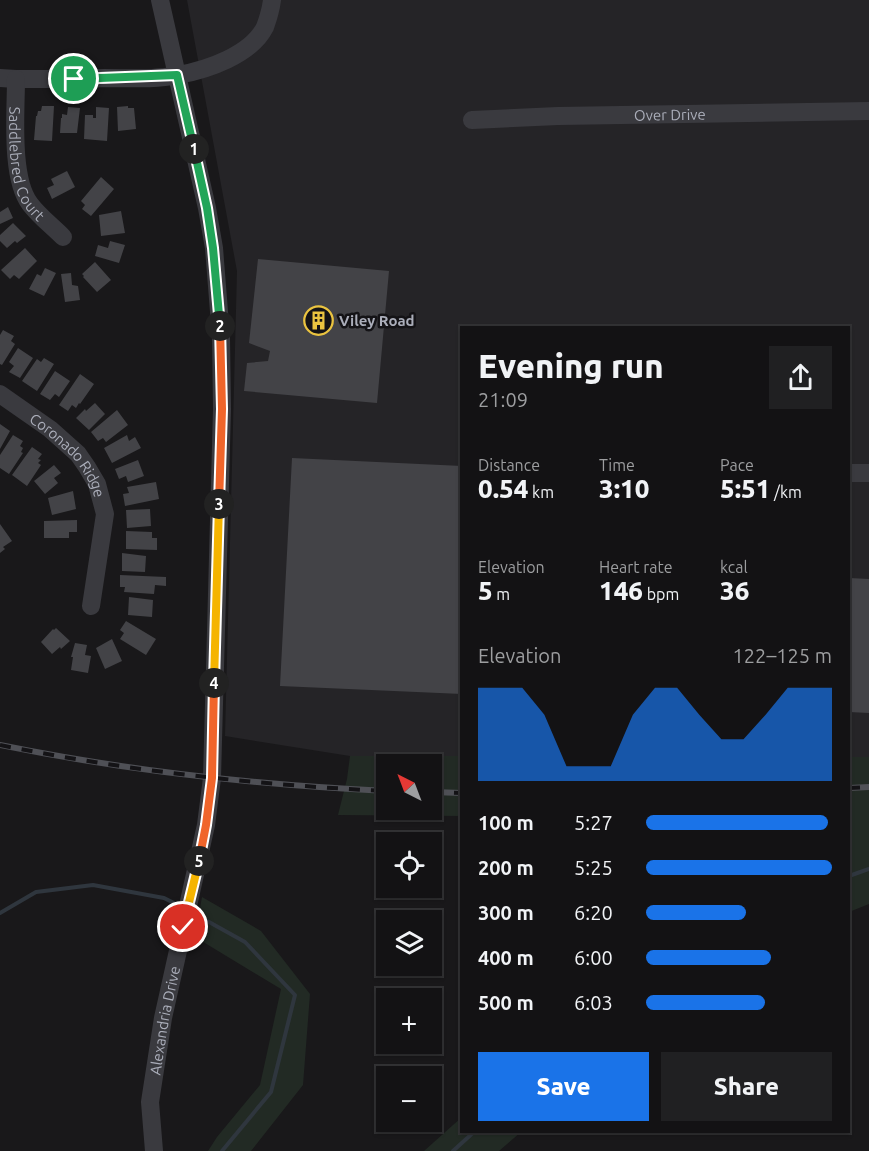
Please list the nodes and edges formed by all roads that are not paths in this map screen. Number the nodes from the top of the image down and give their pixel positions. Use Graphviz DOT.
graph roads {
  1 [pos="160,0"];
  2 [pos="272,0"];
  3 [pos="177,75"];
  4 [pos="8,79"];
  5 [pos="869,111"];
  6 [pos="472,120"];
  7 [pos="63,237"];
  8 [pos="0,394"];
  9 [pos="850,473"];
  10 [pos="869,473"];
  11 [pos="92,606"];
  12 [pos="154,1151"];
  1 -- 3 [label="street, Alexandria Drive"];
  2 -- 3 [label="street"];
  3 -- 4 [label="street"];
  3 -- 12 [label="street, Alexandria Drive"];
  4 -- 7 [label="street, Saddlebred Court"];
  5 -- 6 [label="street, Over Drive"];
  8 -- 11 [label="street, Coronado Ridge"];
  9 -- 10 [label="street"];
}
